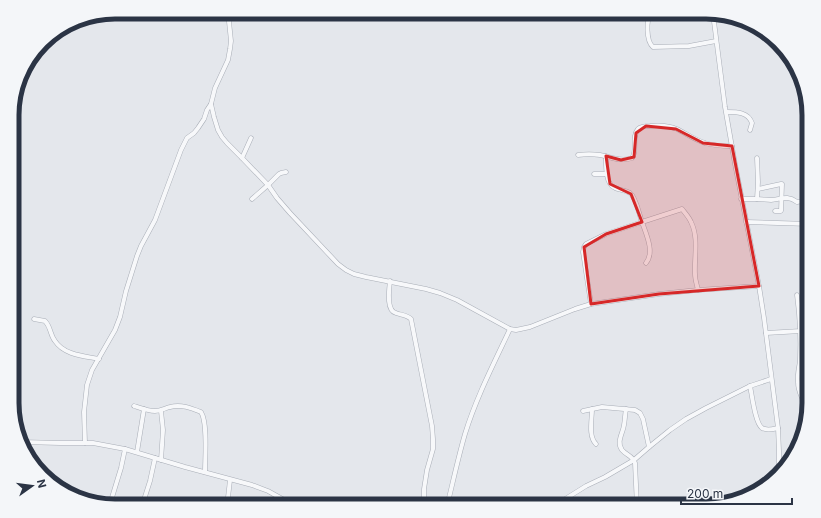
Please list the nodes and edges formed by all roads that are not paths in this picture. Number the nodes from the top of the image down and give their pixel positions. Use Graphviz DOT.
graph roads {
  1 [pos="229,19"];
  2 [pos="648,19"];
  3 [pos="714,20"];
  4 [pos="716,42"];
  5 [pos="211,104"];
  6 [pos="727,112"];
  7 [pos="750,130"];
  8 [pos="251,138"];
  9 [pos="732,146"];
  10 [pos="578,156"];
  11 [pos="606,156"];
  12 [pos="242,158"];
  13 [pos="757,158"];
  14 [pos="286,172"];
  15 [pos="594,174"];
  16 [pos="607,174"];
  17 [pos="268,185"];
  18 [pos="758,189"];
  19 [pos="781,198"];
  20 [pos="252,199"];
  21 [pos="741,199"];
  22 [pos="757,199"];
  23 [pos="802,201"];
  24 [pos="775,211"];
  25 [pos="642,222"];
  26 [pos="746,222"];
  27 [pos="802,224"];
  28 [pos="646,263"];
  29 [pos="390,281"];
  30 [pos="759,286"];
  31 [pos="698,290"];
  32 [pos="797,295"];
  33 [pos="591,304"];
  34 [pos="34,320"];
  35 [pos="510,329"];
  36 [pos="800,331"];
  37 [pos="766,333"];
  38 [pos="99,359"];
  39 [pos="771,379"];
  40 [pos="750,386"];
  41 [pos="802,396"];
  42 [pos="134,406"];
  43 [pos="144,409"];
  44 [pos="592,409"];
  45 [pos="626,409"];
  46 [pos="161,411"];
  47 [pos="583,411"];
  48 [pos="778,428"];
  49 [pos="28,442"];
  50 [pos="85,442"];
  51 [pos="596,444"];
  52 [pos="649,447"];
  53 [pos="125,449"];
  54 [pos="137,452"];
  55 [pos="155,458"];
  56 [pos="161,460"];
  57 [pos="634,460"];
  58 [pos="779,465"];
  59 [pos="205,472"];
  60 [pos="230,480"];
  61 [pos="111,499"];
  62 [pos="144,499"];
  63 [pos="228,499"];
  64 [pos="282,499"];
  65 [pos="424,499"];
  66 [pos="449,499"];
  67 [pos="565,499"];
  68 [pos="638,499"];
  1 -- 5 [label="street"];
  2 -- 4 [label="street"];
  3 -- 4 [label="street"];
  4 -- 6 [label="street"];
  5 -- 12 [label="street"];
  5 -- 38 [label="street"];
  6 -- 7 [label="street"];
  6 -- 9 [label="street"];
  8 -- 12 [label="street"];
  9 -- 11 [label="street"];
  9 -- 21 [label="street"];
  10 -- 11 [label="street"];
  11 -- 16 [label="street"];
  12 -- 17 [label="street"];
  13 -- 18 [label="street"];
  14 -- 17 [label="street"];
  15 -- 16 [label="street"];
  16 -- 25 [label="street"];
  17 -- 20 [label="street"];
  17 -- 29 [label="street"];
  18 -- 19 [label="street"];
  18 -- 22 [label="street"];
  19 -- 22 [label="street"];
  19 -- 23 [label="street"];
  19 -- 24 [label="street"];
  21 -- 22 [label="street"];
  21 -- 26 [label="street"];
  25 -- 28 [label="street"];
  25 -- 31 [label="street"];
  25 -- 33 [label="street"];
  26 -- 27 [label="street"];
  26 -- 30 [label="street"];
  29 -- 35 [label="street"];
  29 -- 65 [label="street"];
  30 -- 31 [label="street"];
  30 -- 37 [label="street"];
  31 -- 33 [label="street"];
  32 -- 36 [label="street"];
  33 -- 35 [label="street"];
  34 -- 38 [label="street"];
  35 -- 66 [label="street"];
  36 -- 37 [label="street"];
  36 -- 41 [label="street"];
  37 -- 39 [label="street"];
  38 -- 50 [label="street"];
  39 -- 40 [label="street"];
  39 -- 48 [label="street"];
  40 -- 48 [label="street"];
  40 -- 52 [label="street"];
  42 -- 43 [label="street"];
  43 -- 46 [label="street"];
  43 -- 54 [label="street"];
  44 -- 45 [label="street"];
  44 -- 47 [label="street"];
  44 -- 51 [label="street"];
  45 -- 52 [label="street"];
  45 -- 57 [label="street"];
  46 -- 56 [label="street"];
  46 -- 59 [label="street"];
  48 -- 58 [label="street"];
  49 -- 50 [label="street"];
  50 -- 53 [label="street"];
  52 -- 57 [label="street"];
  53 -- 54 [label="street"];
  53 -- 61 [label="street"];
  54 -- 55 [label="street"];
  55 -- 56 [label="street"];
  55 -- 62 [label="street"];
  56 -- 59 [label="street"];
  57 -- 67 [label="street"];
  57 -- 68 [label="street"];
  59 -- 60 [label="street"];
  60 -- 63 [label="street"];
  60 -- 64 [label="street"];
}
